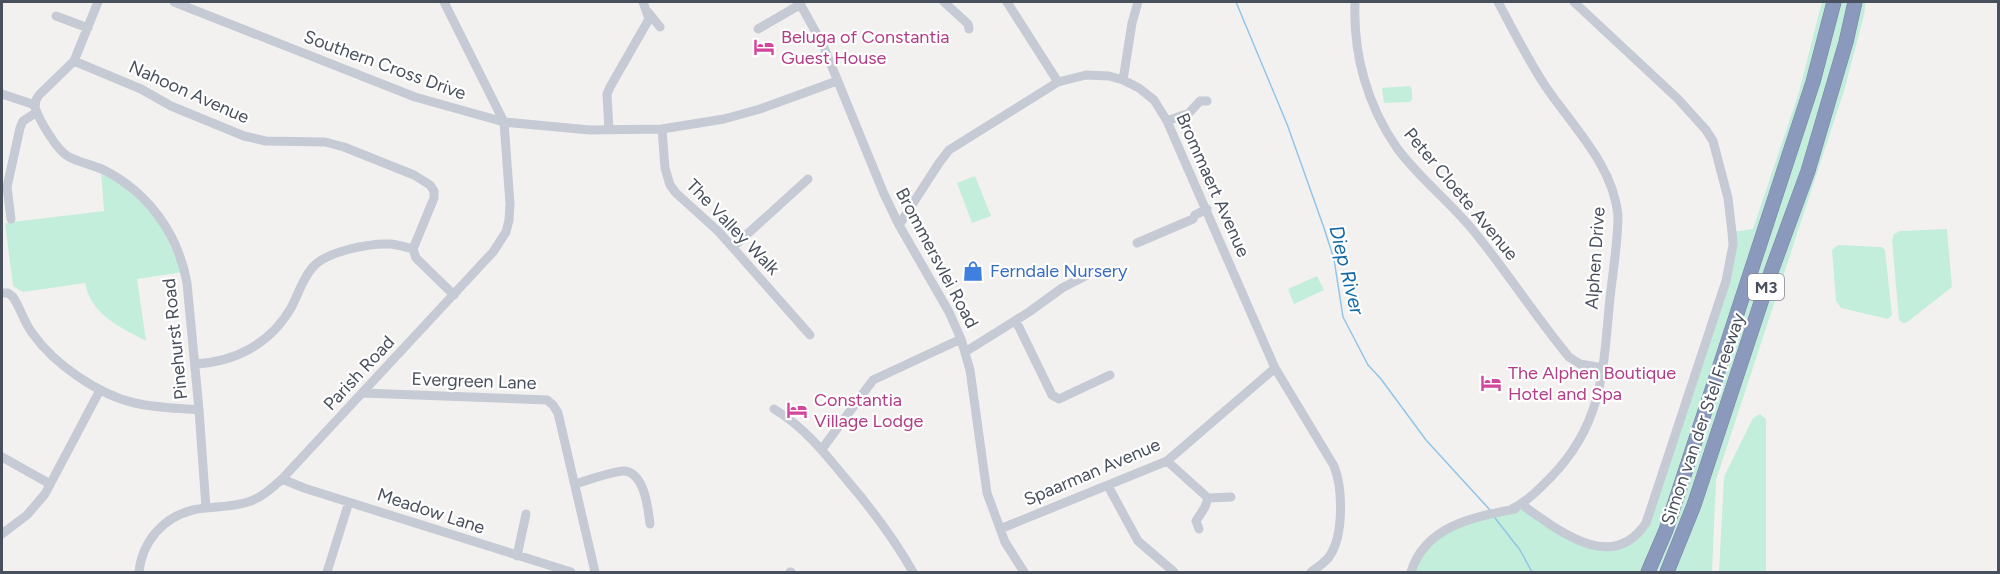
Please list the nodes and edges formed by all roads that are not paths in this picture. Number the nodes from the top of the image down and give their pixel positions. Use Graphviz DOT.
graph roads {
  1 [pos="98,2"];
  2 [pos="174,2"];
  3 [pos="444,2"];
  4 [pos="944,2"];
  5 [pos="1007,2"];
  6 [pos="1138,2"];
  7 [pos="1355,2"];
  8 [pos="1498,2"];
  9 [pos="1574,2"];
  10 [pos="1834,2"];
  11 [pos="1855,2"];
  12 [pos="800,3"];
  13 [pos="643,4"];
  14 [pos="56,16"];
  15 [pos="660,27"];
  16 [pos="88,28"];
  17 [pos="758,29"];
  18 [pos="969,29"];
  19 [pos="74,61"];
  20 [pos="1123,80"];
  21 [pos="837,81"];
  22 [pos="1058,82"];
  23 [pos="2,94"];
  24 [pos="1207,101"];
  25 [pos="36,109"];
  26 [pos="1167,121"];
  27 [pos="504,122"];
  28 [pos="662,129"];
  29 [pos="609,130"];
  30 [pos="808,179"];
  31 [pos="1208,212"];
  32 [pos="11,219"];
  33 [pos="899,225"];
  34 [pos="1137,243"];
  35 [pos="733,247"];
  36 [pos="413,249"];
  37 [pos="1095,271"];
  38 [pos="6,294"];
  39 [pos="454,295"];
  40 [pos="1016,321"];
  41 [pos="810,334"];
  42 [pos="961,339"];
  43 [pos="965,352"];
  44 [pos="195,364"];
  45 [pos="1275,368"];
  46 [pos="1603,368"];
  47 [pos="1110,375"];
  48 [pos="374,381"];
  49 [pos="100,390"];
  50 [pos="363,393"];
  51 [pos="383,394"];
  52 [pos="774,409"];
  53 [pos="199,410"];
  54 [pos="822,449"];
  55 [pos="2,457"];
  56 [pos="1167,461"];
  57 [pos="282,479"];
  58 [pos="50,484"];
  59 [pos="575,484"];
  60 [pos="1108,486"];
  61 [pos="1678,491"];
  62 [pos="1231,497"];
  63 [pos="1209,498"];
  64 [pos="349,502"];
  65 [pos="1528,506"];
  66 [pos="206,508"];
  67 [pos="526,514"];
  68 [pos="650,524"];
  69 [pos="1000,529"];
  70 [pos="1199,529"];
  71 [pos="2,534"];
  72 [pos="517,556"];
  73 [pos="1322,569"];
  74 [pos="1668,571"];
  75 [pos="139,573"];
  76 [pos="327,573"];
  77 [pos="571,573"];
  78 [pos="595,573"];
  79 [pos="913,573"];
  80 [pos="1024,573"];
  81 [pos="1174,573"];
  82 [pos="1311,573"];
  83 [pos="1411,573"];
  84 [pos="1641,573"];
  85 [pos="1648,573"];
  1 -- 16 [label="street"];
  2 -- 27 [label="street, Southern Cross Drive"];
  3 -- 27 [label="street"];
  4 -- 18 [label="street"];
  5 -- 22 [label="street"];
  6 -- 20 [label="street"];
  7 -- 46 [label="street, Peter Cloete Avenue"];
  8 -- 46 [label="street, Alphen Drive"];
  9 -- 65 [label="street"];
  10 -- 61 [label="highway, Simon van der Stel Freeway / M3"];
  11 -- 74 [label="highway, Simon van der Stel Freeway / M3"];
  12 -- 17 [label="street"];
  12 -- 21 [label="street, Brommersvlei Road"];
  13 -- 15 [label="street"];
  13 -- 29 [label="street"];
  14 -- 16 [label="street"];
  16 -- 19 [label="street"];
  19 -- 25 [label="street"];
  19 -- 36 [label="street, Nahoon Avenue"];
  20 -- 22 [label="street, Brommaert Avenue"];
  20 -- 26 [label="street, Brommaert Avenue"];
  21 -- 28 [label="street, Southern Cross Drive"];
  21 -- 33 [label="street, Brommersvlei Road"];
  22 -- 33 [label="street, Brommaert Avenue"];
  23 -- 25 [label="street"];
  24 -- 26 [label="street"];
  25 -- 32 [label="street"];
  25 -- 44 [label="street, Pinehurst Road"];
  26 -- 31 [label="street, Brommaert Avenue"];
  27 -- 29 [label="street, Southern Cross Drive"];
  27 -- 39 [label="street, Parish Road"];
  28 -- 29 [label="street, Southern Cross Drive"];
  28 -- 35 [label="street, The Valley Walk"];
  30 -- 35 [label="street"];
  31 -- 34 [label="street"];
  31 -- 45 [label="street, Brommaert Avenue"];
  33 -- 42 [label="street, Brommersvlei Road"];
  35 -- 41 [label="street, The Valley Walk"];
  36 -- 39 [label="street"];
  36 -- 44 [label="street"];
  37 -- 40 [label="street"];
  38 -- 49 [label="street"];
  39 -- 48 [label="street, Parish Road"];
  40 -- 43 [label="street"];
  40 -- 47 [label="street"];
  42 -- 43 [label="street, Brommersvlei Road"];
  42 -- 54 [label="street"];
  43 -- 69 [label="street, Brommersvlei Road"];
  44 -- 53 [label="street, Pinehurst Road"];
  45 -- 56 [label="street, Spaarman Avenue"];
  45 -- 73 [label="street, Brommaert Avenue"];
  46 -- 65 [label="street, Alphen Drive"];
  48 -- 50 [label="street, Parish Road"];
  48 -- 51 [label="street"];
  49 -- 53 [label="street"];
  49 -- 58 [label="street"];
  50 -- 51 [label="street, Evergreen Lane"];
  50 -- 57 [label="street, Parish Road"];
  51 -- 59 [label="street, Evergreen Lane"];
  52 -- 54 [label="street"];
  53 -- 66 [label="street, Pinehurst Road"];
  54 -- 79 [label="street"];
  55 -- 58 [label="street"];
  56 -- 60 [label="street, Spaarman Avenue"];
  56 -- 63 [label="street"];
  57 -- 64 [label="street, Meadow Lane"];
  57 -- 66 [label="street, Parish Road"];
  58 -- 71 [label="street"];
  59 -- 68 [label="street"];
  59 -- 78 [label="street, Evergreen Lane"];
  60 -- 69 [label="street, Spaarman Avenue"];
  60 -- 81 [label="street"];
  61 -- 84 [label="highway"];
  61 -- 85 [label="highway, Simon van der Stel Freeway / M3"];
  62 -- 63 [label="street"];
  63 -- 70 [label="street"];
  64 -- 72 [label="street, Meadow Lane"];
  64 -- 76 [label="street"];
  65 -- 83 [label="street"];
  66 -- 75 [label="street, Parish Road"];
  67 -- 72 [label="street"];
  69 -- 80 [label="street, Brommersvlei Road"];
  72 -- 77 [label="street, Meadow Lane"];
  73 -- 82 [label="street, Brommaert Avenue"];
}
